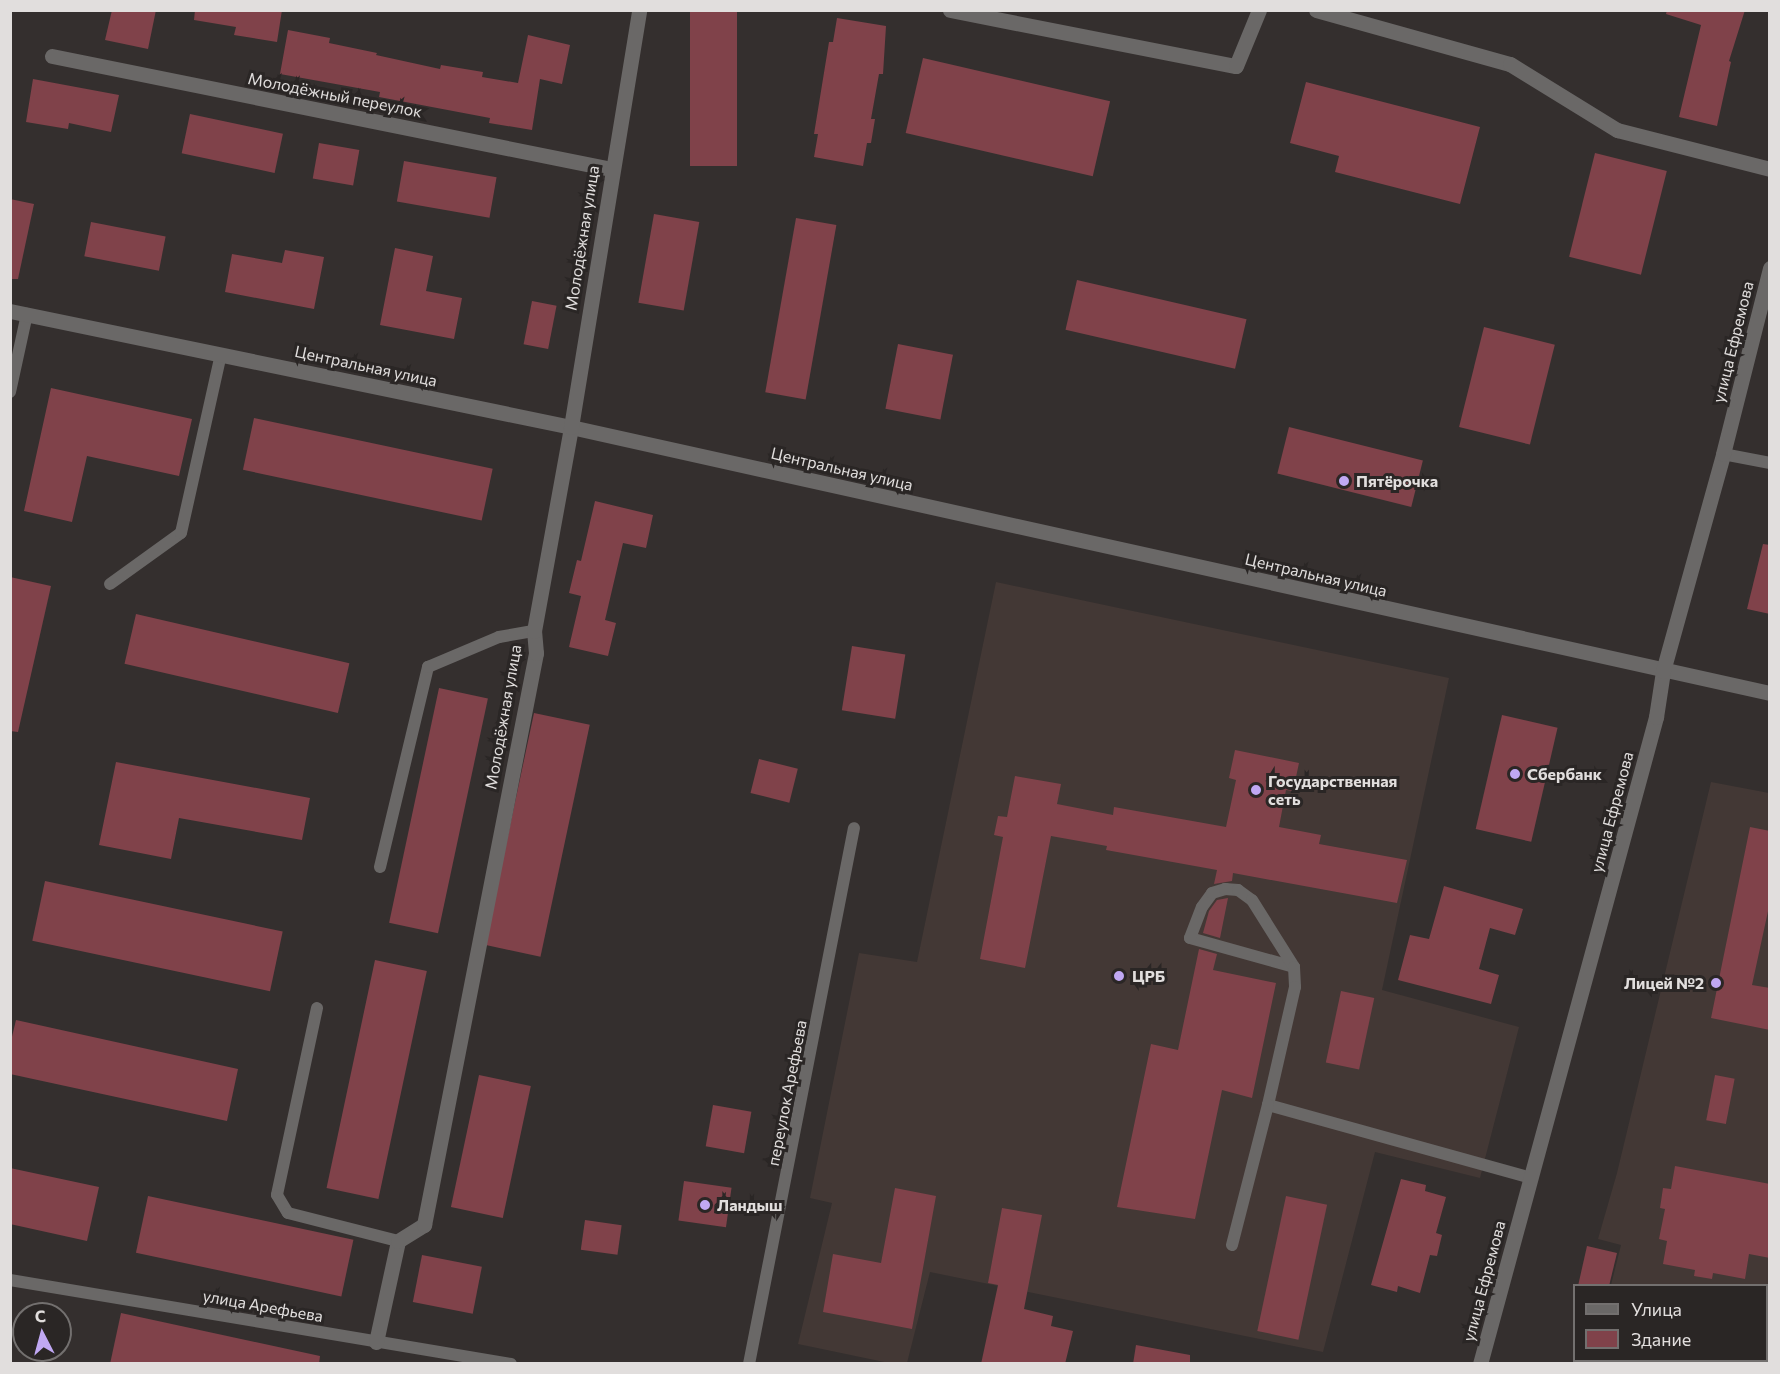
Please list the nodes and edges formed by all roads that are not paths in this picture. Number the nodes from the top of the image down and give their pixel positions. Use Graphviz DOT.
graph roads {
  1 [pos="639,10"];
  2 [pos="950,10"];
  3 [pos="1259,10"];
  4 [pos="1316,10"];
  5 [pos="52,56"];
  6 [pos="611,169"];
  7 [pos="1770,169"];
  8 [pos="1770,268"];
  9 [pos="10,311"];
  10 [pos="27,314"];
  11 [pos="221,354"];
  12 [pos="10,392"];
  13 [pos="571,427"];
  14 [pos="1723,454"];
  15 [pos="1770,463"];
  16 [pos="110,585"];
  17 [pos="534,631"];
  18 [pos="1663,671"];
  19 [pos="1770,693"];
  20 [pos="854,828"];
  21 [pos="380,867"];
  22 [pos="1294,967"];
  23 [pos="317,1008"];
  24 [pos="1268,1105"];
  25 [pos="1531,1178"];
  26 [pos="398,1241"];
  27 [pos="1232,1245"];
  28 [pos="10,1280"];
  29 [pos="376,1342"];
  30 [pos="510,1364"];
  31 [pos="749,1364"];
  32 [pos="1480,1364"];
  1 -- 6 [label="street, Молодёжная улица"];
  2 -- 3 [label="street"];
  4 -- 7 [label="street"];
  5 -- 6 [label="street, Молодёжный переулок"];
  6 -- 13 [label="street, Молодёжная улица"];
  8 -- 14 [label="street, улица Ефремова"];
  9 -- 10 [label="street, Центральная улица"];
  10 -- 11 [label="street, Центральная улица"];
  10 -- 12 [label="lane"];
  11 -- 13 [label="street, Центральная улица"];
  11 -- 16 [label="lane"];
  13 -- 17 [label="street, Молодёжная улица"];
  13 -- 18 [label="street, Центральная улица"];
  14 -- 15 [label="lane"];
  14 -- 18 [label="street, улица Ефремова"];
  17 -- 21 [label="lane"];
  17 -- 26 [label="street, Молодёжная улица"];
  18 -- 19 [label="street, Центральная улица"];
  18 -- 25 [label="street, улица Ефремова"];
  20 -- 31 [label="lane, переулок Арефьева"];
  22 -- 22 [label="lane"];
  22 -- 24 [label="lane"];
  23 -- 26 [label="lane"];
  24 -- 25 [label="lane"];
  24 -- 27 [label="lane"];
  25 -- 32 [label="street, улица Ефремова"];
  26 -- 29 [label="street"];
  28 -- 29 [label="lane, улица Арефьева"];
  29 -- 30 [label="lane, улица Арефьева"];
}
